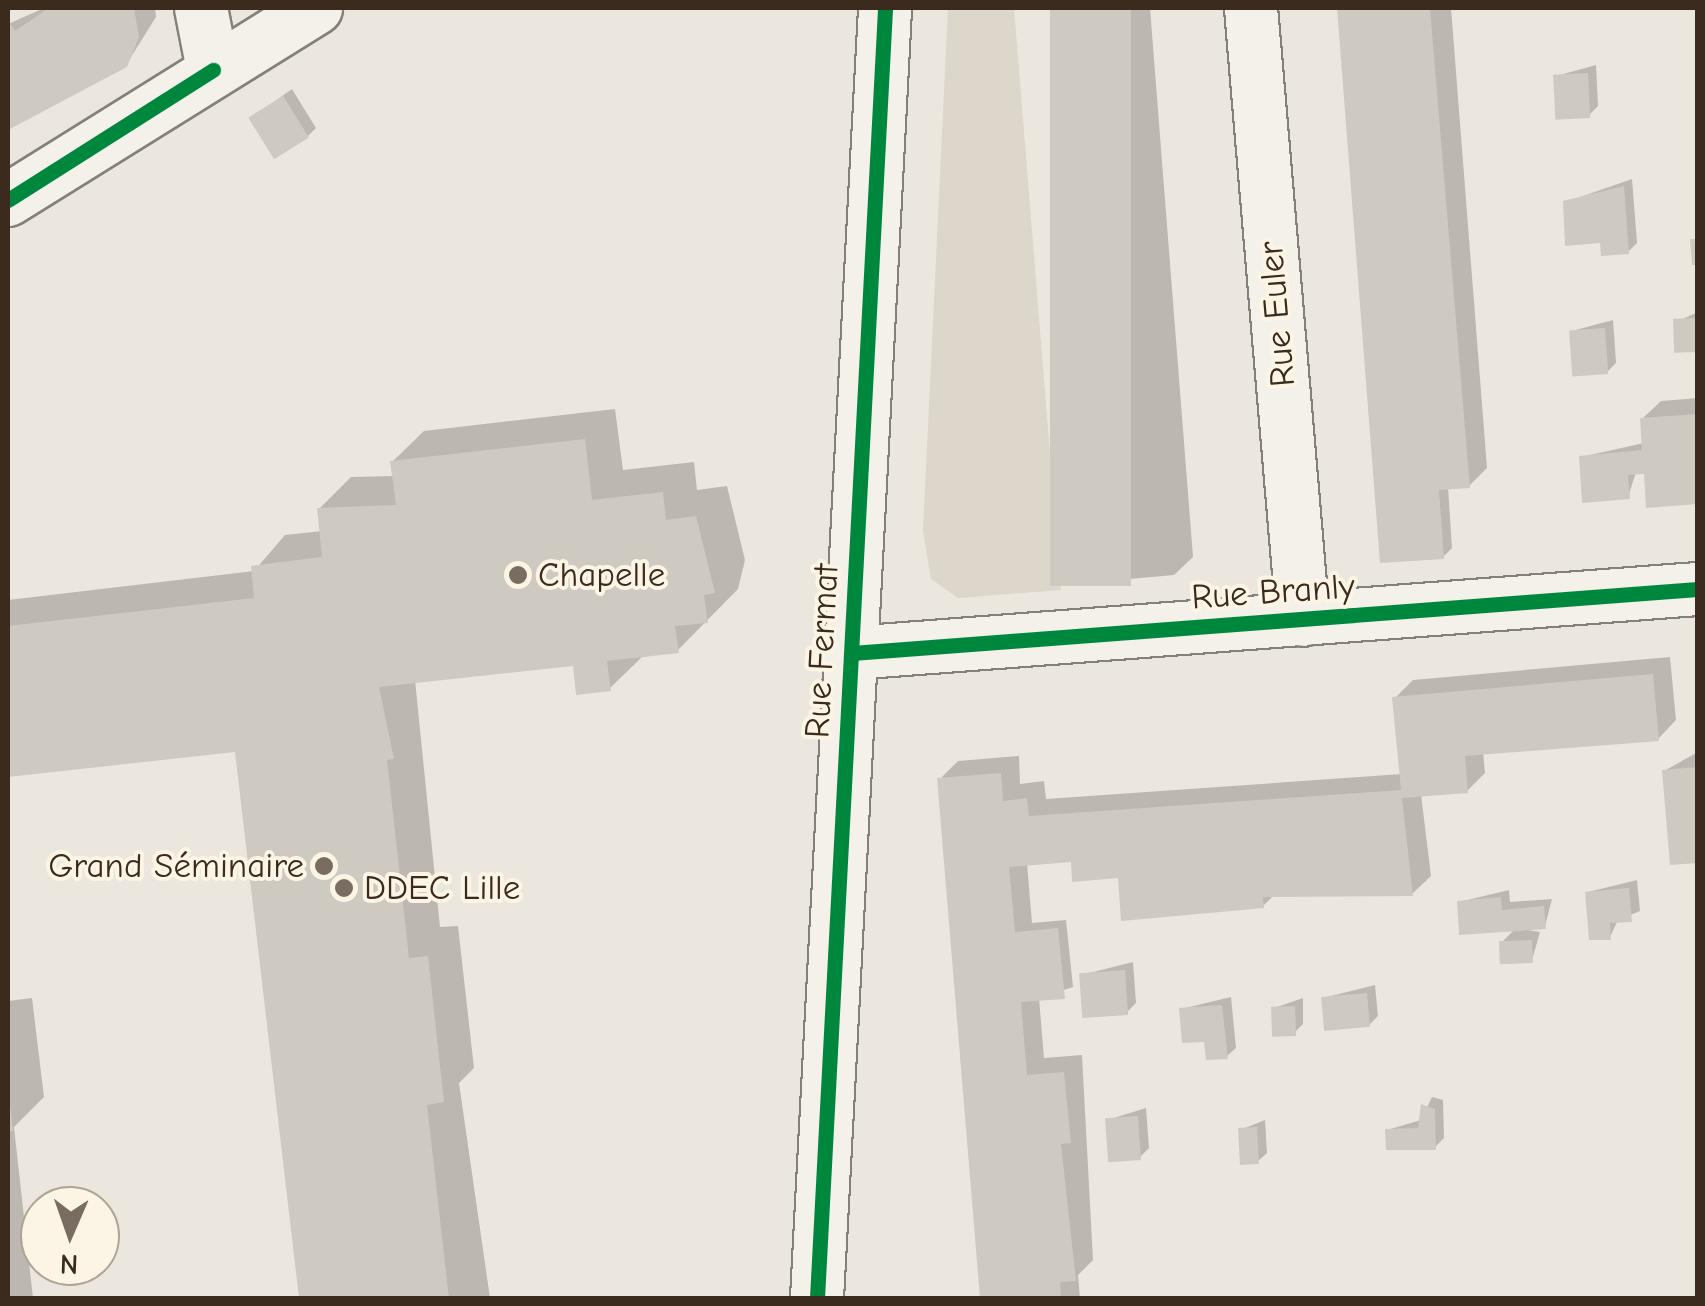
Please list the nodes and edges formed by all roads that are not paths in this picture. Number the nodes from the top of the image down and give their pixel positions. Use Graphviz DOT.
graph roads {
  1 [pos="201,8"];
  2 [pos="316,8"];
  3 [pos="885,8"];
  4 [pos="1251,8"];
  5 [pos="213,70"];
  6 [pos="8,200"];
  7 [pos="1698,589"];
  8 [pos="1302,620"];
  9 [pos="852,653"];
  10 [pos="817,1298"];
  1 -- 5 [label="street"];
  2 -- 5 [label="street"];
  3 -- 9 [label="street, Rue Fermat"];
  4 -- 8 [label="street, Rue Euler"];
  5 -- 6 [label="street"];
  7 -- 8 [label="street, Rue Branly"];
  8 -- 9 [label="street, Rue Branly"];
  9 -- 10 [label="street, Rue Fermat"];
}
